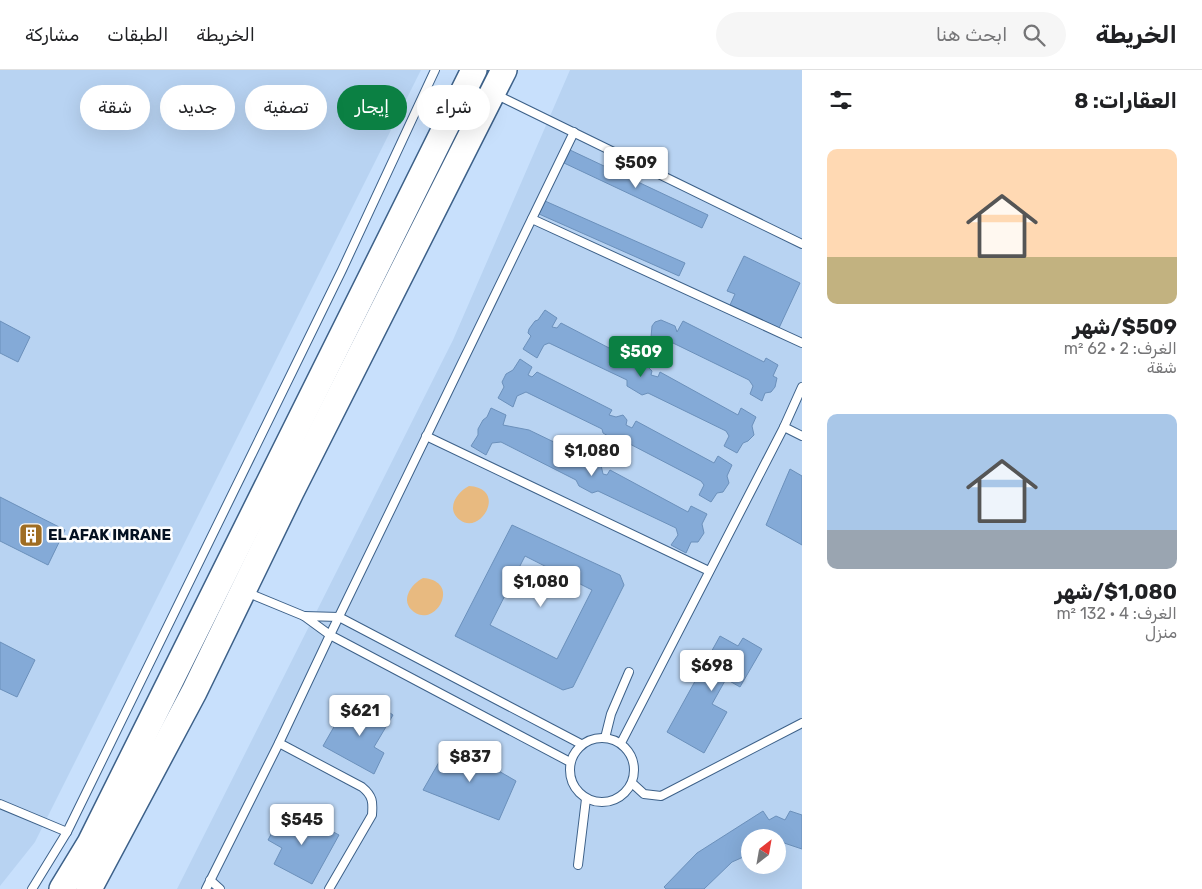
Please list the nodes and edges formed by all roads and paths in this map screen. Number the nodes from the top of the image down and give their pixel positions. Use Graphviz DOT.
graph roads {
  1 [pos="435,70"];
  2 [pos="474,70"];
  3 [pos="504,70"];
  4 [pos="493,93"];
  5 [pos="574,132"];
  6 [pos="532,219"];
  7 [pos="802,244"];
  8 [pos="802,343"];
  9 [pos="802,387"];
  10 [pos="784,427"];
  11 [pos="426,436"];
  12 [pos="802,436"];
  13 [pos="709,571"];
  14 [pos="243,590"];
  15 [pos="304,616"];
  16 [pos="339,618"];
  17 [pos="330,635"];
  18 [pos="629,672"];
  19 [pos="802,723"];
  20 [pos="605,738"];
  21 [pos="279,743"];
  22 [pos="621,743"];
  23 [pos="581,744"];
  24 [pos="570,762"];
  25 [pos="632,783"];
  26 [pos="586,799"];
  27 [pos="0,804"];
  28 [pos="67,832"];
  29 [pos="578,865"];
  30 [pos="210,880"];
  31 [pos="32,889"];
  32 [pos="62,889"];
  33 [pos="89,889"];
  34 [pos="206,889"];
  35 [pos="220,889"];
  36 [pos="329,889"];
  1 -- 28 [label="lane"];
  2 -- 32 [label="main road"];
  3 -- 4 [label="main road"];
  4 -- 5 [label="lane"];
  4 -- 14 [label="main road"];
  5 -- 6 [label="lane"];
  5 -- 7 [label="lane"];
  6 -- 8 [label="lane"];
  6 -- 11 [label="lane"];
  9 -- 10 [label="lane"];
  10 -- 12 [label="lane"];
  10 -- 13 [label="lane"];
  11 -- 13 [label="lane"];
  11 -- 16 [label="lane"];
  13 -- 22 [label="lane"];
  14 -- 15 [label="lane"];
  14 -- 33 [label="main road"];
  15 -- 16 [label="lane"];
  15 -- 17 [label="lane"];
  16 -- 17 [label="lane"];
  16 -- 23 [label="lane"];
  17 -- 21 [label="lane"];
  17 -- 24 [label="lane"];
  18 -- 20 [label="lane"];
  19 -- 25 [label="lane"];
  20 -- 22 [label="lane"];
  20 -- 23 [label="lane"];
  21 -- 30 [label="lane"];
  21 -- 36 [label="lane"];
  22 -- 25 [label="lane"];
  23 -- 24 [label="lane"];
  24 -- 26 [label="lane"];
  25 -- 26 [label="lane"];
  26 -- 29 [label="lane"];
  27 -- 28 [label="lane"];
  28 -- 31 [label="lane"];
  30 -- 34 [label="lane"];
  30 -- 35 [label="lane"];
}
